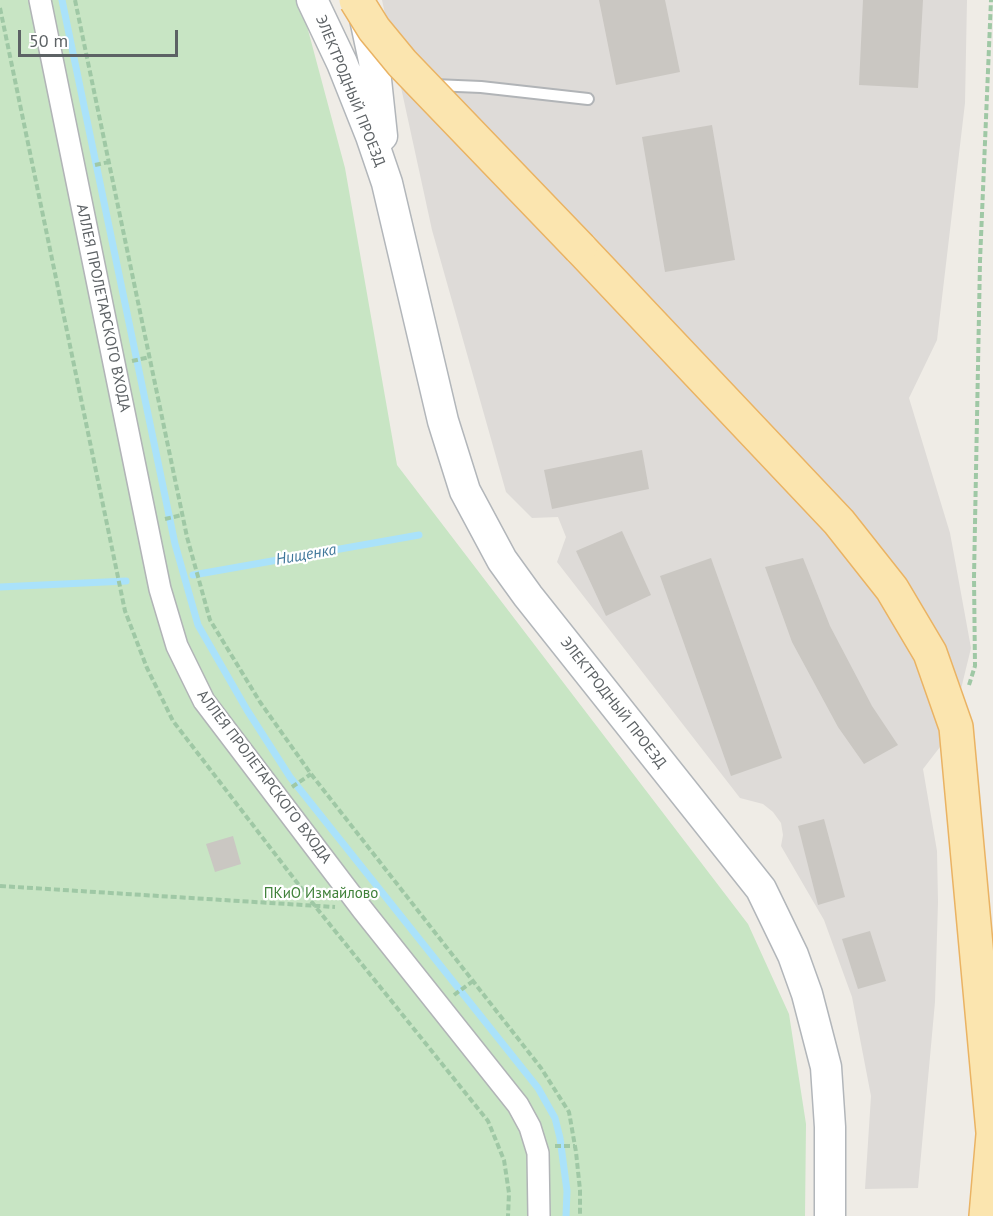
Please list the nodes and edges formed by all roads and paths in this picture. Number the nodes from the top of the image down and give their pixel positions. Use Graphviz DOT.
graph roads {
  1 [pos="40,0"];
  2 [pos="75,0"];
  3 [pos="312,0"];
  4 [pos="356,0"];
  5 [pos="361,0"];
  6 [pos="991,0"];
  7 [pos="0,8"];
  8 [pos="407,84"];
  9 [pos="588,99"];
  10 [pos="109,162"];
  11 [pos="100,164"];
  12 [pos="387,183"];
  13 [pos="150,357"];
  14 [pos="140,359"];
  15 [pos="182,515"];
  16 [pos="172,517"];
  17 [pos="969,686"];
  18 [pos="310,774"];
  19 [pos="293,786"];
  20 [pos="0,886"];
  21 [pos="315,906"];
  22 [pos="362,909"];
  23 [pos="473,981"];
  24 [pos="456,993"];
  25 [pos="993,1134"];
  26 [pos="556,1146"];
  27 [pos="575,1146"];
  28 [pos="508,1216"];
  29 [pos="539,1216"];
  30 [pos="580,1216"];
  31 [pos="830,1216"];
  32 [pos="986,1216"];
  1 -- 22 [label="street, АЛЛЕЯ ПРОЛЕТАРСКОГО ВХОДА"];
  2 -- 10 [label="path"];
  3 -- 12 [label="street, ЭЛЕКТРОДНЫЙ ПРОЕЗД"];
  4 -- 25 [label="main road, bridge"];
  5 -- 12 [label="street, ЭЛЕКТРОДНЫЙ ПРОЕЗД"];
  6 -- 17 [label="path"];
  7 -- 21 [label="path"];
  8 -- 9 [label="lane"];
  10 -- 11 [label="path"];
  10 -- 13 [label="path"];
  12 -- 31 [label="street, ЭЛЕКТРОДНЫЙ ПРОЕЗД"];
  13 -- 14 [label="path"];
  13 -- 15 [label="path"];
  15 -- 16 [label="path"];
  15 -- 18 [label="path"];
  18 -- 19 [label="path"];
  18 -- 23 [label="path"];
  20 -- 21 [label="path"];
  21 -- 22 [label="path"];
  21 -- 28 [label="path"];
  22 -- 29 [label="street, АЛЛЕЯ ПРОЛЕТАРСКОГО ВХОДА"];
  23 -- 24 [label="path"];
  23 -- 27 [label="path"];
  25 -- 32 [label="main road"];
  26 -- 27 [label="path"];
  27 -- 30 [label="path"];
}
